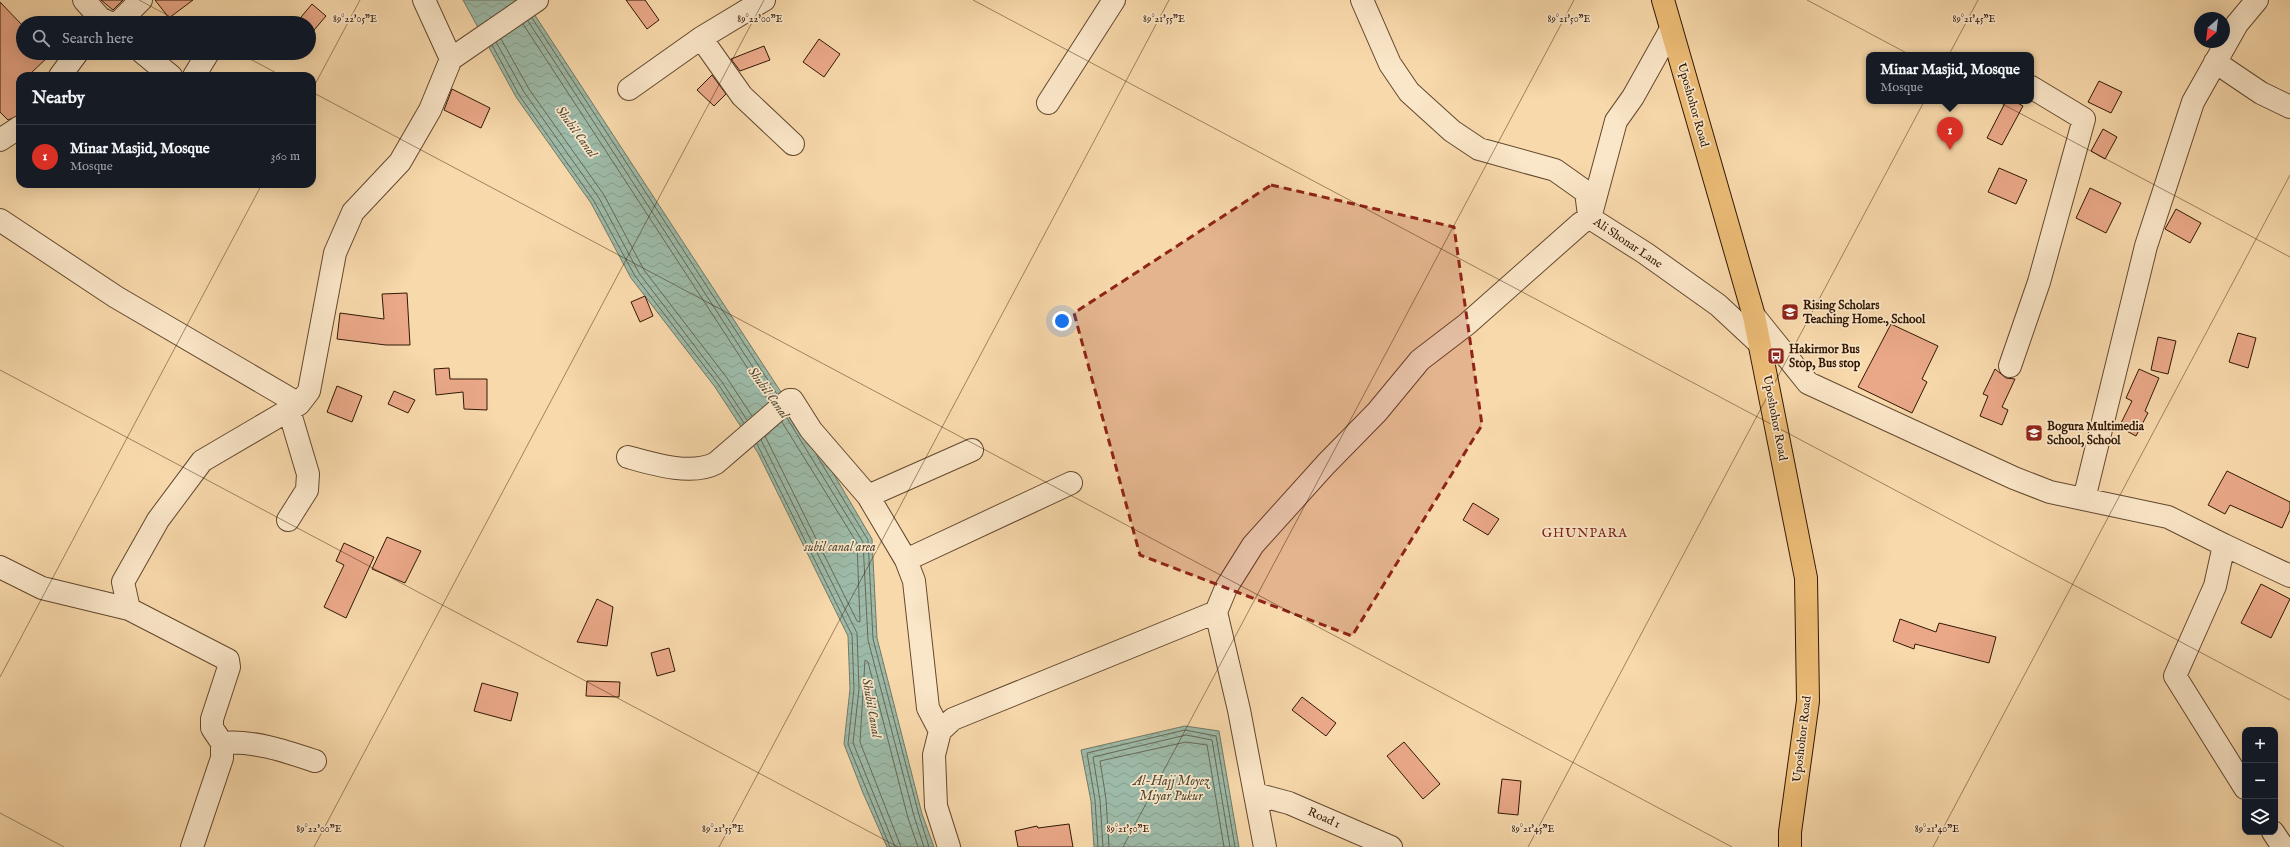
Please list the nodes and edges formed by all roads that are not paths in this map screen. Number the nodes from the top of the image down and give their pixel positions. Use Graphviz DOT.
graph roads {
  1 [pos="84,0"];
  2 [pos="141,0"];
  3 [pos="424,0"];
  4 [pos="537,0"];
  5 [pos="764,0"];
  6 [pos="1114,0"];
  7 [pos="1362,0"];
  8 [pos="1663,0"];
  9 [pos="2257,0"];
  10 [pos="100,16"];
  11 [pos="116,16"];
  12 [pos="1671,29"];
  13 [pos="701,38"];
  14 [pos="451,59"];
  15 [pos="72,60"];
  16 [pos="152,60"];
  17 [pos="204,60"];
  18 [pos="2215,62"];
  19 [pos="63,72"];
  20 [pos="167,72"];
  21 [pos="196,72"];
  22 [pos="629,89"];
  23 [pos="2034,89"];
  24 [pos="1048,103"];
  25 [pos="2290,107"];
  26 [pos="16,130"];
  27 [pos="0,140"];
  28 [pos="793,144"];
  29 [pos="1590,218"];
  30 [pos="0,220"];
  31 [pos="1754,316"];
  32 [pos="1760,344"];
  33 [pos="2010,366"];
  34 [pos="294,407"];
  35 [pos="972,450"];
  36 [pos="628,457"];
  37 [pos="1070,483"];
  38 [pos="868,496"];
  39 [pos="2084,499"];
  40 [pos="288,520"];
  41 [pos="2224,546"];
  42 [pos="906,560"];
  43 [pos="0,567"];
  44 [pos="2290,576"];
  45 [pos="129,609"];
  46 [pos="1216,612"];
  47 [pos="940,732"];
  48 [pos="222,743"];
  49 [pos="315,761"];
  50 [pos="2242,783"];
  51 [pos="1255,794"];
  52 [pos="2275,835"];
  53 [pos="192,847"];
  54 [pos="949,847"];
  55 [pos="1266,847"];
  56 [pos="1391,847"];
  57 [pos="1790,847"];
  58 [pos="2283,847"];
  1 -- 10 [label="street"];
  2 -- 11 [label="street"];
  3 -- 14 [label="street"];
  4 -- 14 [label="street"];
  5 -- 13 [label="street"];
  6 -- 24 [label="street"];
  7 -- 29 [label="street, Ali Shonar Lane"];
  8 -- 12 [label="main road, Uposhohor Road"];
  9 -- 18 [label="street"];
  12 -- 29 [label="street"];
  12 -- 31 [label="main road, Uposhohor Road"];
  13 -- 22 [label="street"];
  13 -- 28 [label="street"];
  14 -- 34 [label="street"];
  15 -- 19 [label="street"];
  16 -- 20 [label="street"];
  17 -- 21 [label="street"];
  18 -- 25 [label="street"];
  18 -- 39 [label="street"];
  23 -- 33 [label="street"];
  26 -- 27 [label="street"];
  29 -- 32 [label="street, Ali Shonar Lane"];
  29 -- 46 [label="street"];
  30 -- 34 [label="street"];
  31 -- 32 [label="main road, Uposhohor Road"];
  31 -- 39 [label="street"];
  32 -- 57 [label="main road, Uposhohor Road"];
  34 -- 40 [label="street"];
  34 -- 45 [label="street"];
  35 -- 38 [label="street"];
  36 -- 38 [label="street"];
  37 -- 42 [label="street"];
  38 -- 42 [label="street"];
  39 -- 41 [label="street"];
  41 -- 44 [label="street"];
  41 -- 50 [label="street"];
  42 -- 47 [label="street"];
  43 -- 45 [label="street"];
  45 -- 48 [label="street"];
  46 -- 47 [label="street"];
  46 -- 51 [label="street"];
  47 -- 54 [label="street"];
  48 -- 49 [label="street"];
  48 -- 53 [label="street"];
  51 -- 55 [label="street"];
  51 -- 56 [label="street, Road 1"];
  52 -- 58 [label="street"];
}
